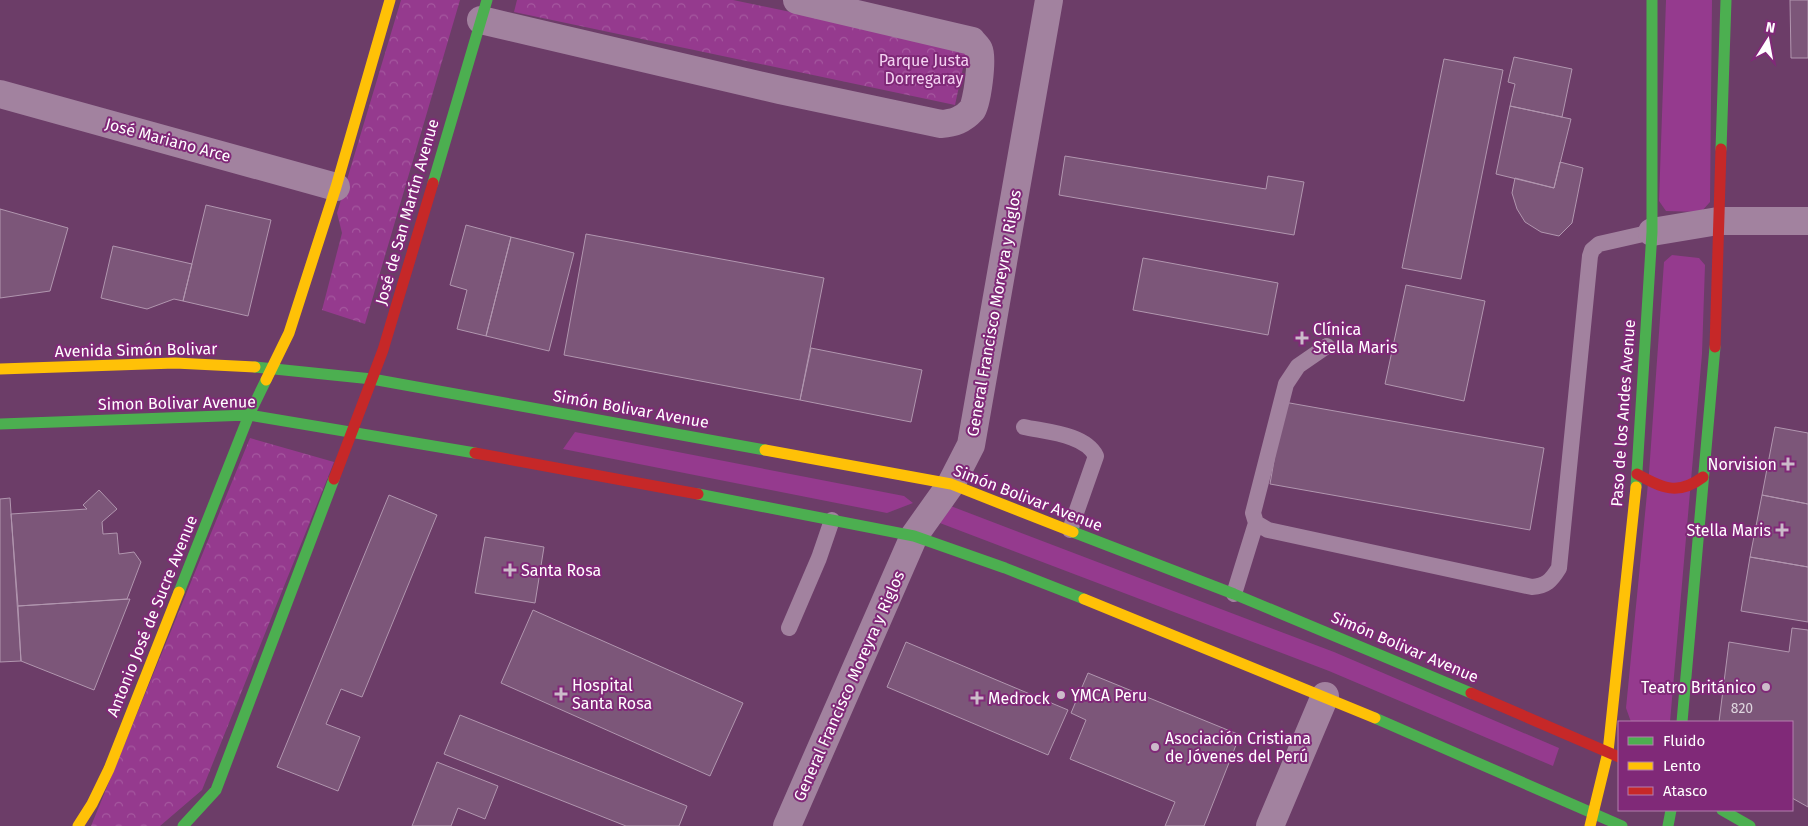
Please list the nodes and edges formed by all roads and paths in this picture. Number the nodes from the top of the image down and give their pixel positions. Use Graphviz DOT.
graph roads {
  1 [pos="390,0"];
  2 [pos="797,0"];
  3 [pos="1049,0"];
  4 [pos="1652,0"];
  5 [pos="1726,0"];
  6 [pos="484,10"];
  7 [pos="0,94"];
  8 [pos="336,187"];
  9 [pos="1718,221"];
  10 [pos="1808,221"];
  11 [pos="1652,232"];
  12 [pos="1327,346"];
  13 [pos="272,368"];
  14 [pos="0,369"];
  15 [pos="372,379"];
  16 [pos="249,415"];
  17 [pos="0,424"];
  18 [pos="1024,427"];
  19 [pos="353,431"];
  20 [pos="1637,474"];
  21 [pos="1703,477"];
  22 [pos="951,484"];
  23 [pos="832,520"];
  24 [pos="1256,523"];
  25 [pos="1070,530"];
  26 [pos="914,536"];
  27 [pos="1234,594"];
  28 [pos="789,628"];
  29 [pos="1325,696"];
  30 [pos="1682,721"];
  31 [pos="1608,752"];
  32 [pos="1618,757"];
  33 [pos="1671,811"];
  34 [pos="1724,811"];
  35 [pos="1594,812"];
  36 [pos="78,826"];
  37 [pos="183,826"];
  38 [pos="787,826"];
  39 [pos="1270,826"];
  40 [pos="1590,826"];
  41 [pos="1622,826"];
  42 [pos="1668,826"];
  43 [pos="1750,826"];
  1 -- 8 [label="main road"];
  2 -- 6 [label="street"];
  3 -- 22 [label="street, General Francisco Moreyra y Riglos"];
  4 -- 11 [label="main road, Paso de los Andes Avenue"];
  5 -- 9 [label="main road"];
  6 -- 15 [label="main road, José de San Martín Avenue"];
  7 -- 8 [label="street, José Mariano Arce"];
  8 -- 13 [label="main road"];
  9 -- 10 [label="street"];
  9 -- 11 [label="street"];
  9 -- 21 [label="main road"];
  11 -- 20 [label="main road, Paso de los Andes Avenue"];
  11 -- 24 [label="lane"];
  12 -- 24 [label="lane"];
  13 -- 14 [label="main road, Avenida Simón Bolivar"];
  13 -- 15 [label="main road, Simón Bolivar Avenue"];
  13 -- 16 [label="main road"];
  15 -- 19 [label="main road, José de San Martín Avenue"];
  15 -- 22 [label="main road, Simón Bolivar Avenue"];
  16 -- 17 [label="main road, Simon Bolivar Avenue"];
  16 -- 19 [label="main road, Simon Bolivar Avenue"];
  16 -- 36 [label="main road, Antonio José de Sucre Avenue"];
  18 -- 25 [label="lane"];
  19 -- 23 [label="main road"];
  19 -- 37 [label="main road"];
  20 -- 21 [label="main road"];
  20 -- 31 [label="main road, Paso de los Andes Avenue"];
  21 -- 30 [label="main road"];
  22 -- 25 [label="main road, Simón Bolivar Avenue"];
  22 -- 26 [label="street, General Francisco Moreyra y Riglos"];
  23 -- 26 [label="main road"];
  23 -- 28 [label="lane"];
  24 -- 27 [label="lane"];
  25 -- 27 [label="main road, Simón Bolivar Avenue"];
  26 -- 29 [label="main road"];
  26 -- 38 [label="street, General Francisco Moreyra y Riglos"];
  27 -- 31 [label="main road, Simón Bolivar Avenue"];
  29 -- 35 [label="main road"];
  29 -- 39 [label="street"];
  31 -- 32 [label="main road, Simón Bolivar Avenue"];
  31 -- 35 [label="main road, Paso de los Andes Avenue"];
  33 -- 42 [label="main road"];
  34 -- 43 [label="main road"];
  35 -- 40 [label="main road, Paso de los Andes Avenue"];
  35 -- 41 [label="main road"];
}
